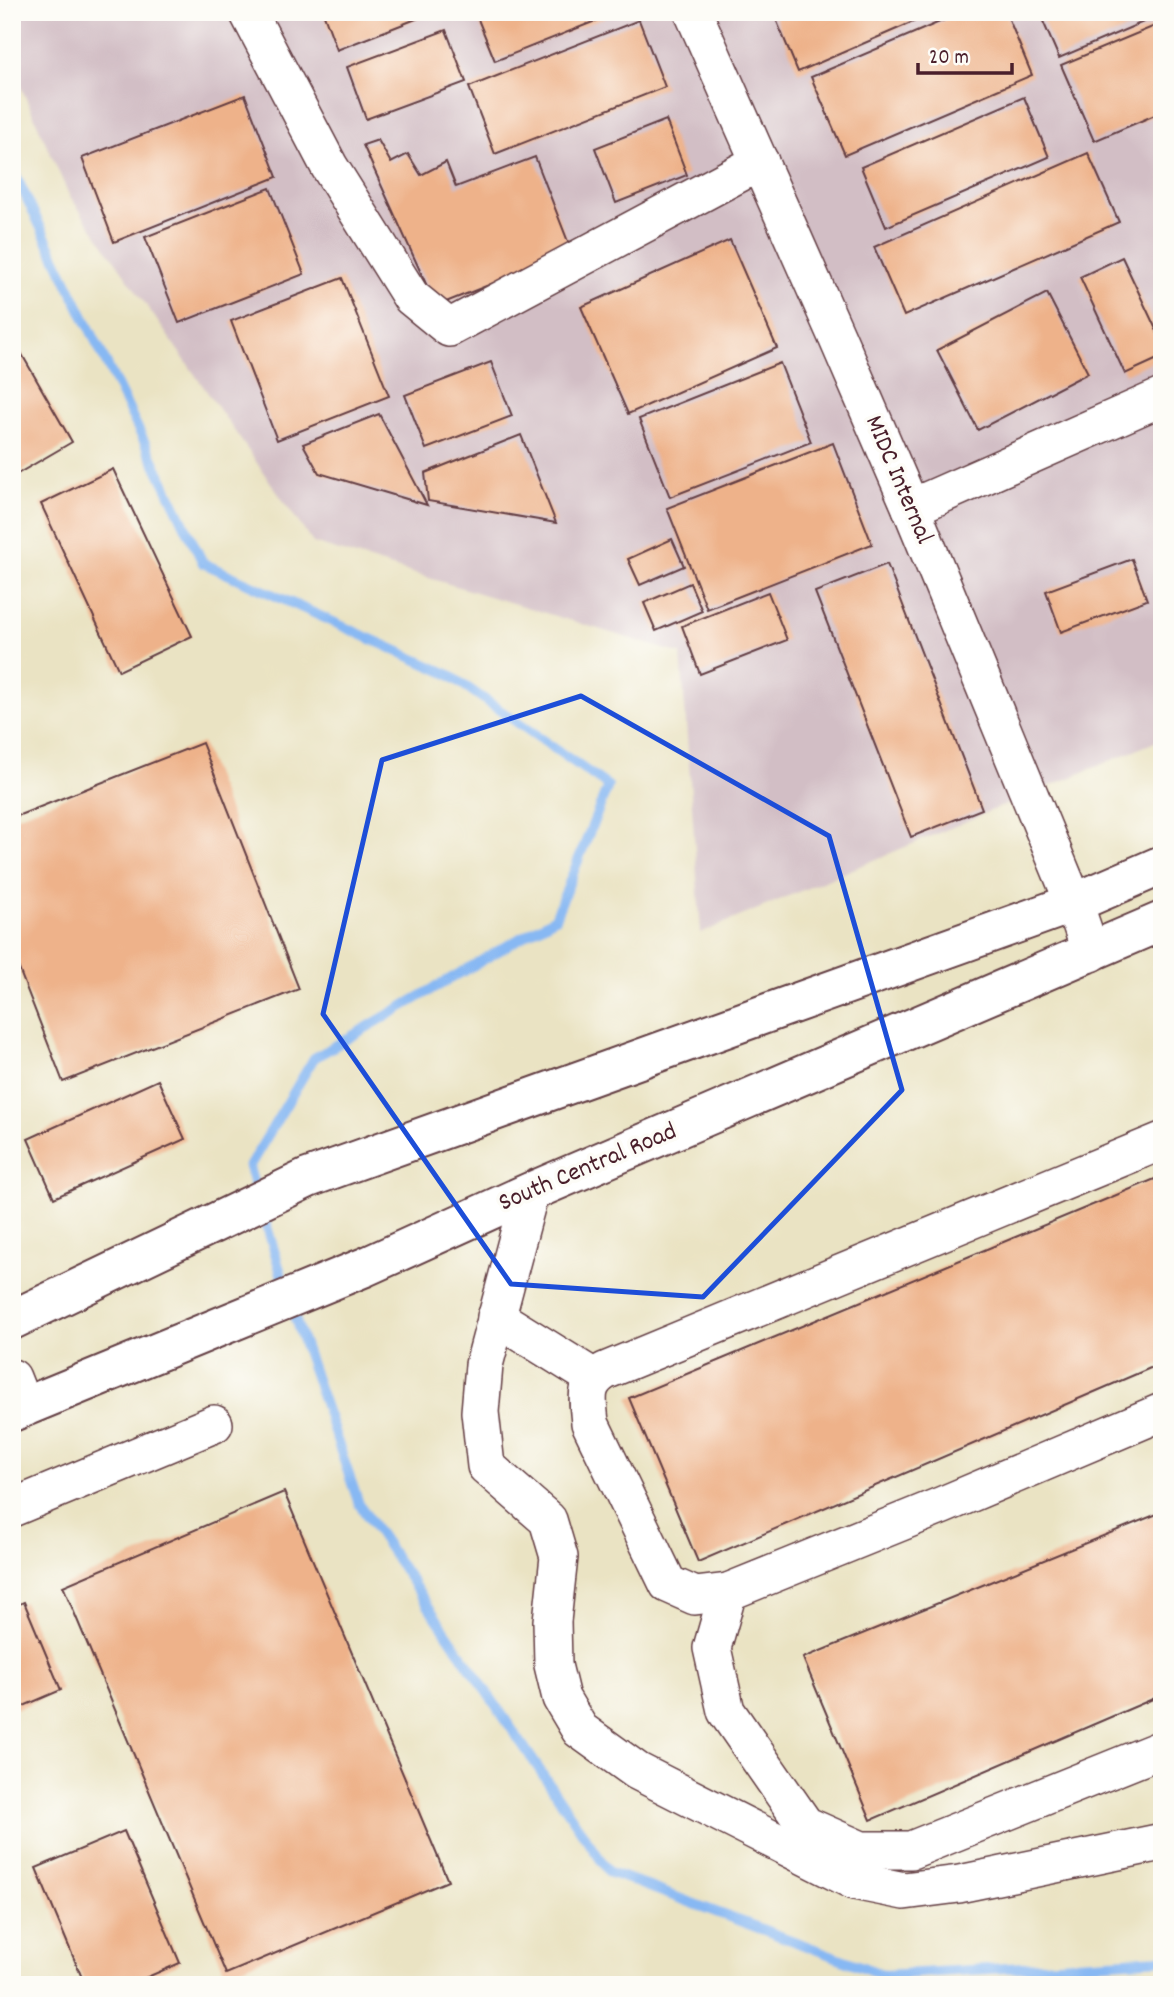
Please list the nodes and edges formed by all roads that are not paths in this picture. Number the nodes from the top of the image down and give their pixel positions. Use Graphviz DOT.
graph roads {
  1 [pos="248,12"];
  2 [pos="693,12"];
  3 [pos="760,162"];
  4 [pos="1162,397"];
  5 [pos="911,508"];
  6 [pos="1162,865"];
  7 [pos="1074,903"];
  8 [pos="1162,921"];
  9 [pos="1091,953"];
  10 [pos="1162,1141"];
  11 [pos="530,1192"];
  12 [pos="496,1317"];
  13 [pos="12,1320"];
  14 [pos="594,1378"];
  15 [pos="16,1400"];
  16 [pos="1162,1412"];
  17 [pos="214,1424"];
  18 [pos="12,1508"];
  19 [pos="728,1592"];
  20 [pos="1162,1749"];
  21 [pos="1162,1842"];
  1 -- 3 [label="street"];
  2 -- 3 [label="street, MIDC Internal"];
  3 -- 5 [label="street, MIDC Internal"];
  4 -- 5 [label="street"];
  5 -- 7 [label="street, MIDC Internal"];
  6 -- 7 [label="main road"];
  7 -- 9 [label="street, MIDC Internal"];
  7 -- 13 [label="main road"];
  8 -- 9 [label="main road, South Central Road"];
  9 -- 11 [label="main road, South Central Road"];
  10 -- 14 [label="street"];
  11 -- 12 [label="street"];
  11 -- 15 [label="main road, South Central Road"];
  12 -- 14 [label="street"];
  12 -- 21 [label="street"];
  14 -- 19 [label="street"];
  16 -- 19 [label="street"];
  17 -- 18 [label="street"];
  19 -- 20 [label="street"];
}
